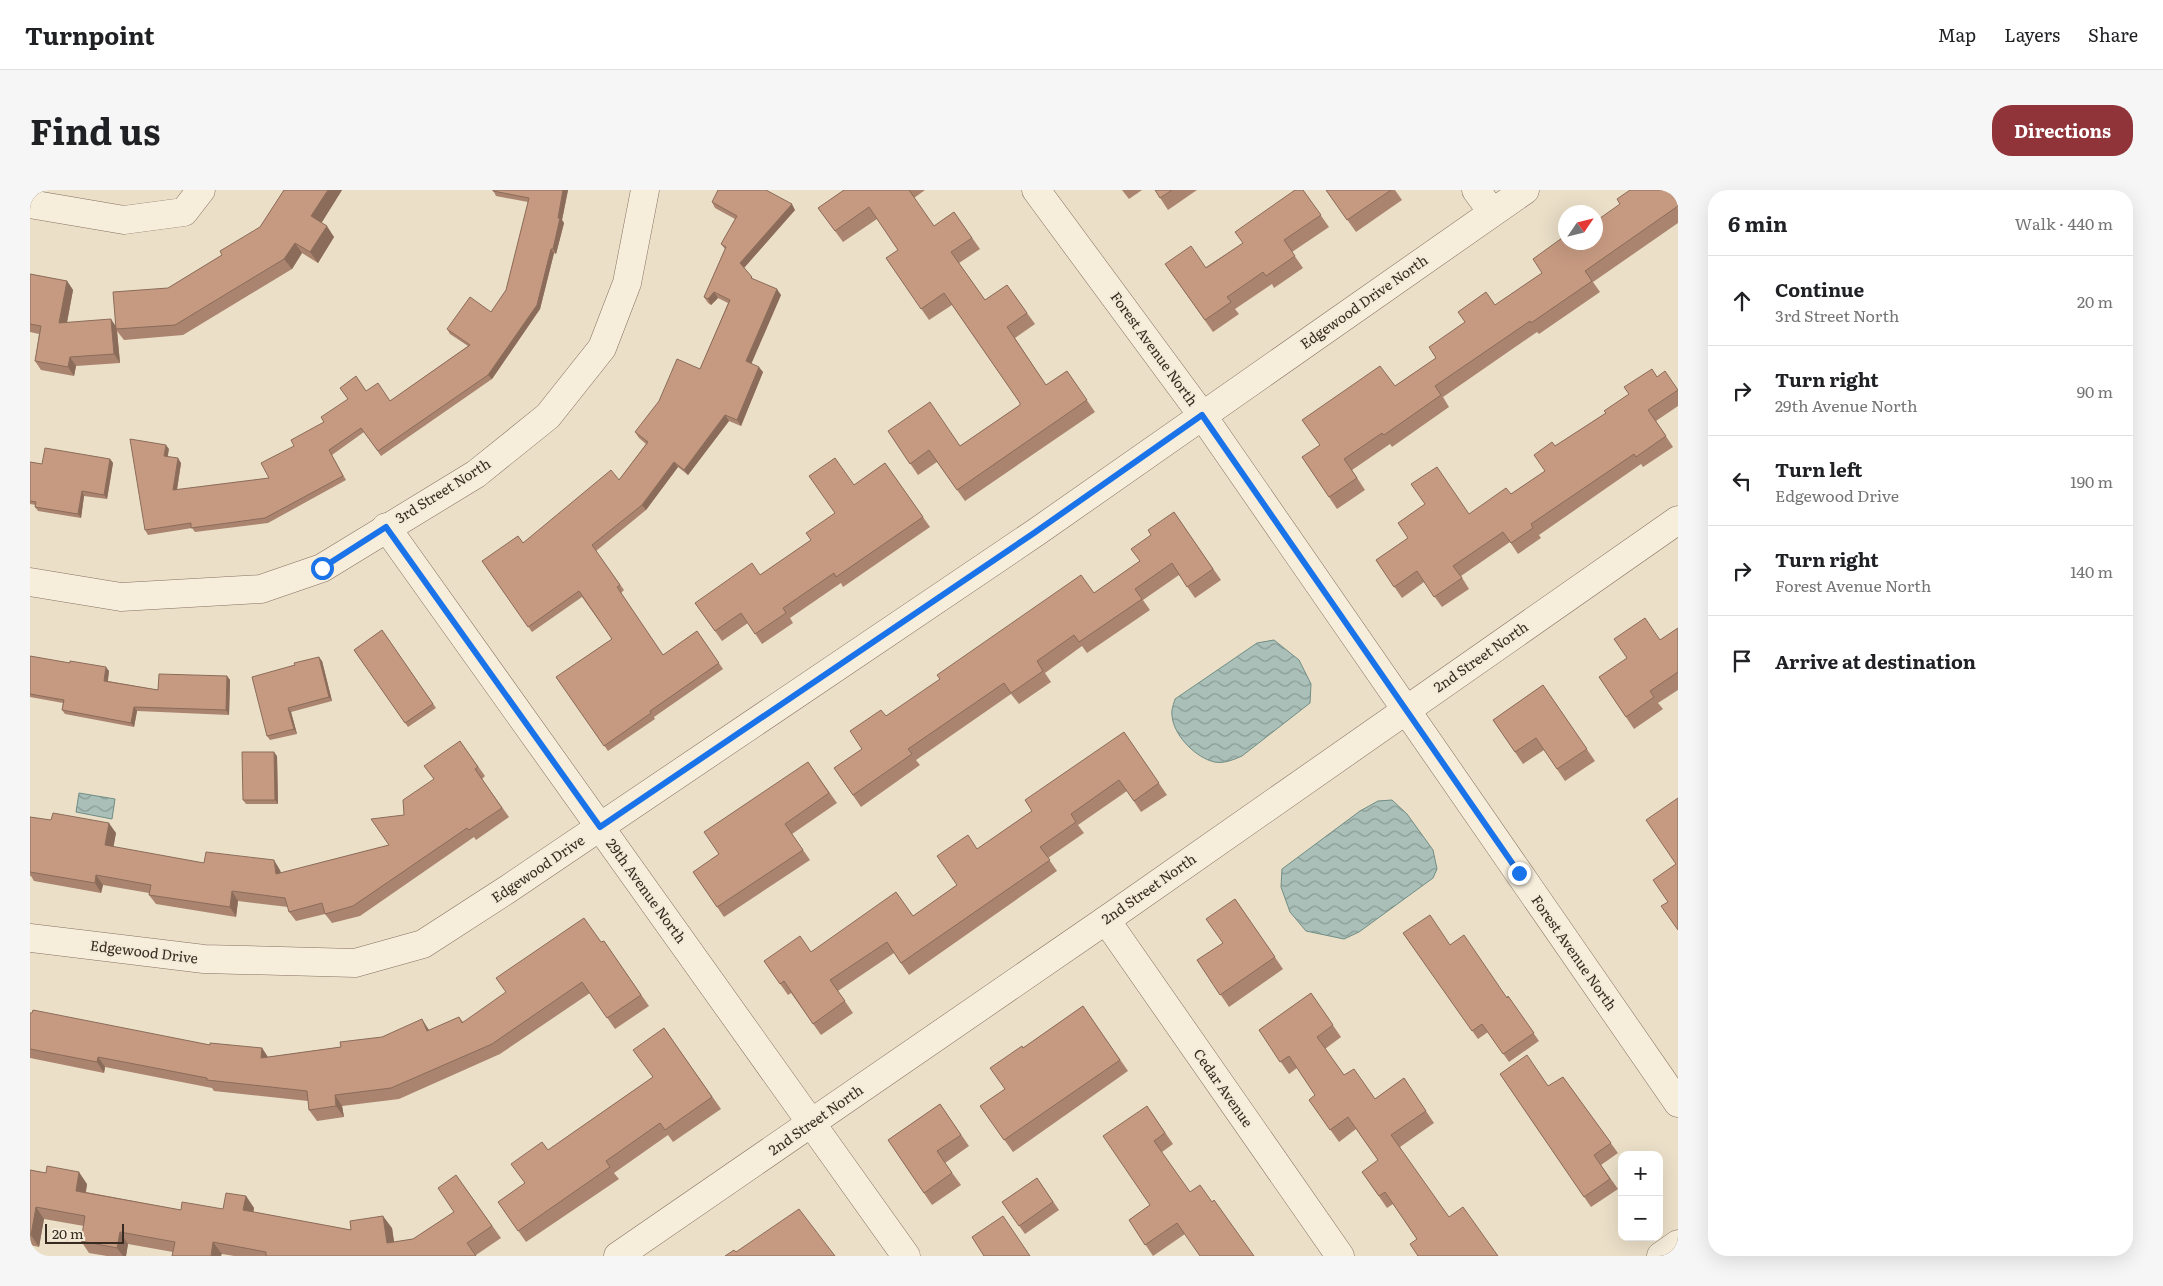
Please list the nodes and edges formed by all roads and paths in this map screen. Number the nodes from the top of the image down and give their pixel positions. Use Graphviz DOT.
graph roads {
  1 [pos="201,190"];
  2 [pos="645,190"];
  3 [pos="1036,190"];
  4 [pos="1476,190"];
  5 [pos="1526,190"];
  6 [pos="30,204"];
  7 [pos="1492,212"];
  8 [pos="1202,415"];
  9 [pos="1678,520"];
  10 [pos="386,527"];
  11 [pos="30,582"];
  12 [pos="1406,709"];
  13 [pos="600,827"];
  14 [pos="1106,920"];
  15 [pos="30,938"];
  16 [pos="1678,1103"];
  17 [pos="812,1123"];
  18 [pos="1678,1244"];
  19 [pos="618,1256"];
  20 [pos="906,1256"];
  21 [pos="1340,1256"];
  22 [pos="1661,1256"];
  1 -- 6 [label="street"];
  2 -- 10 [label="street, 3rd Street North"];
  3 -- 8 [label="street, Forest Avenue North"];
  4 -- 7 [label="street"];
  5 -- 7 [label="street, Edgewood Drive North"];
  7 -- 8 [label="street, Edgewood Drive North"];
  8 -- 12 [label="street, Forest Avenue North"];
  8 -- 13 [label="street, Edgewood Drive"];
  9 -- 12 [label="street, 2nd Street North"];
  10 -- 11 [label="street, 3rd Street North"];
  10 -- 13 [label="street, 29th Avenue North"];
  12 -- 14 [label="street, 2nd Street North"];
  12 -- 16 [label="street, Forest Avenue North"];
  13 -- 15 [label="street, Edgewood Drive"];
  13 -- 17 [label="street, 29th Avenue North"];
  14 -- 17 [label="street, 2nd Street North"];
  14 -- 21 [label="street, Cedar Avenue"];
  17 -- 19 [label="street, 2nd Street North"];
  17 -- 20 [label="street, 29th Avenue North"];
  18 -- 22 [label="street"];
}
